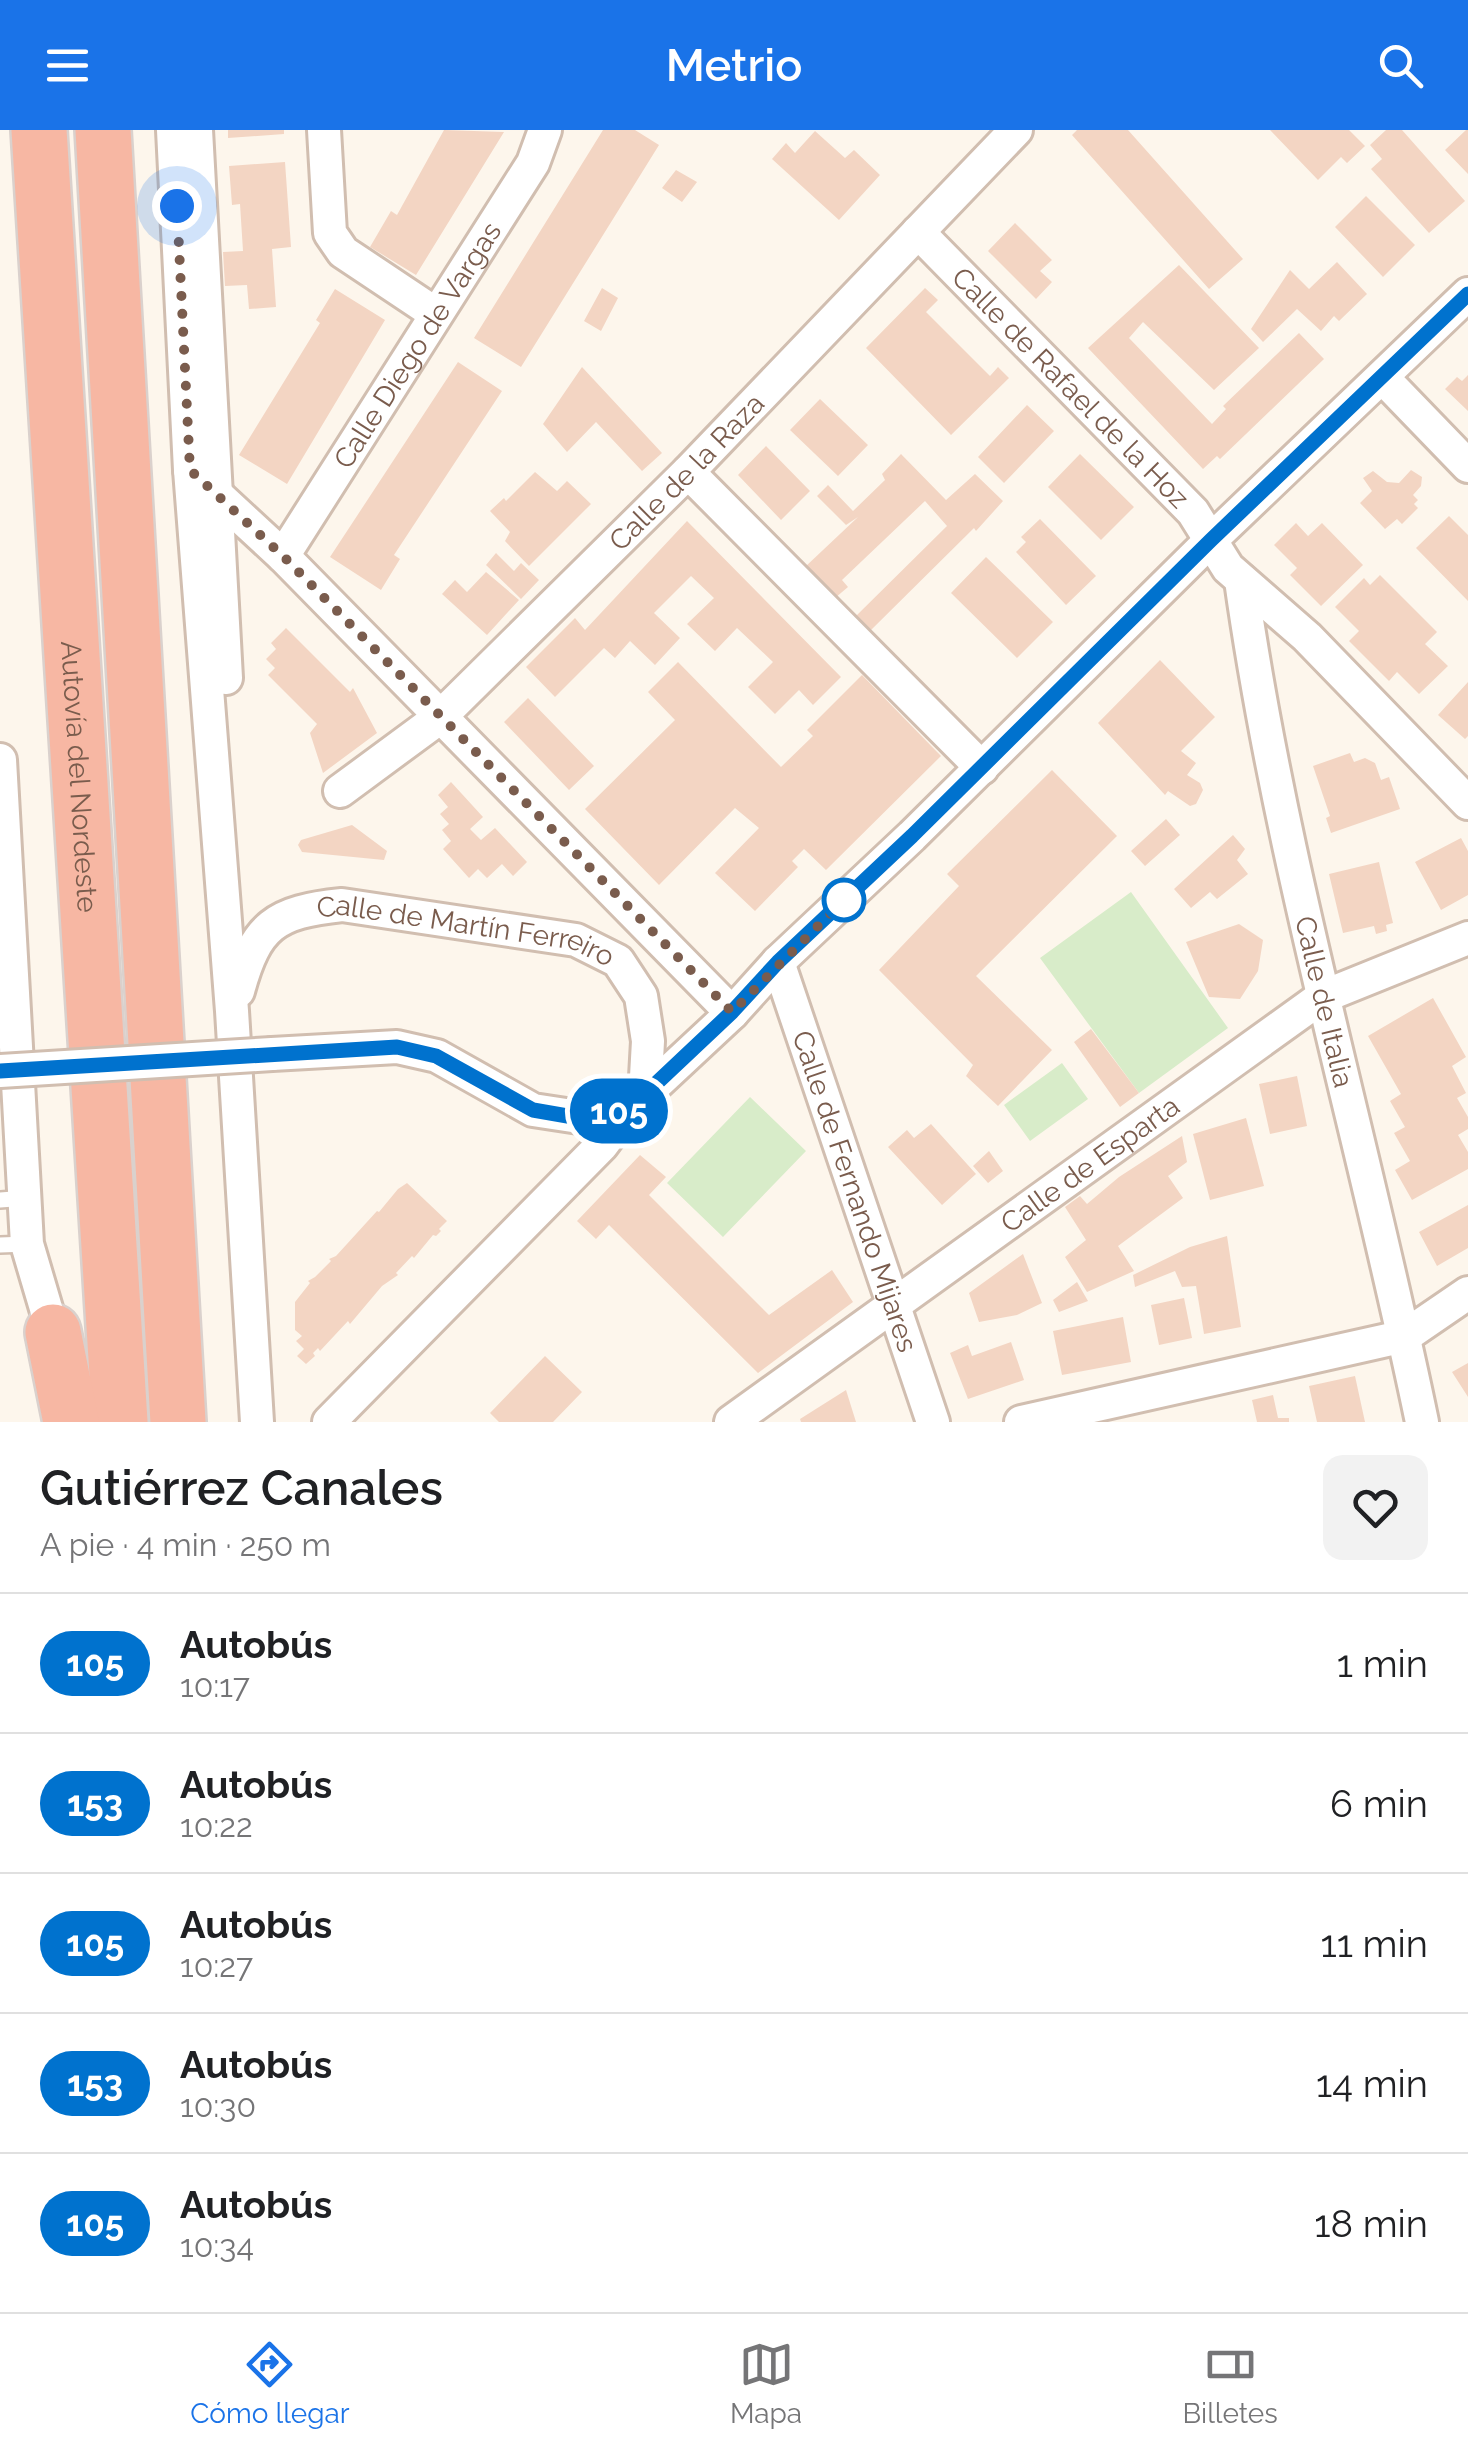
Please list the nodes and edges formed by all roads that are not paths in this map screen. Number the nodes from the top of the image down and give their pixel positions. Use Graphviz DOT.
graph roads {
  1 [pos="39,130"];
  2 [pos="103,130"];
  3 [pos="173,130"];
  4 [pos="196,130"];
  5 [pos="324,130"];
  6 [pos="546,130"];
  7 [pos="1015,130"];
  8 [pos="918,232"];
  9 [pos="1468,294"];
  10 [pos="436,314"];
  11 [pos="1382,378"];
  12 [pos="1468,466"];
  13 [pos="190,470"];
  14 [pos="688,472"];
  15 [pos="216,496"];
  16 [pos="1211,540"];
  17 [pos="283,556"];
  18 [pos="1240,580"];
  19 [pos="438,718"];
  20 [pos="0,760"];
  21 [pos="982,768"];
  22 [pos="340,790"];
  23 [pos="214,792"];
  24 [pos="1468,804"];
  25 [pos="1468,938"];
  26 [pos="778,962"];
  27 [pos="1322,997"];
  28 [pos="232,1011"];
  29 [pos="732,1012"];
  30 [pos="0,1072"];
  31 [pos="637,1102"];
  32 [pos="13,1199"];
  33 [pos="14,1244"];
  34 [pos="1468,1293"];
  35 [pos="894,1307"];
  36 [pos="53,1332"];
  37 [pos="1404,1336"];
  38 [pos="71,1422"];
  39 [pos="120,1422"];
  40 [pos="178,1422"];
  41 [pos="257,1422"];
  42 [pos="330,1422"];
  43 [pos="732,1422"];
  44 [pos="933,1422"];
  45 [pos="1021,1422"];
  46 [pos="1422,1422"];
  1 -- 39 [label="highway, Autovía del Nordeste"];
  2 -- 40 [label="highway"];
  3 -- 13 [label="street"];
  4 -- 15 [label="street"];
  5 -- 10 [label="street"];
  6 -- 10 [label="street, Calle Diego de Vargas"];
  7 -- 8 [label="street, Calle de la Raza"];
  8 -- 14 [label="street, Calle de la Raza"];
  8 -- 16 [label="street, Calle de Rafael de la Hoz"];
  9 -- 11 [label="street"];
  10 -- 17 [label="street, Calle Diego de Vargas"];
  11 -- 12 [label="street"];
  11 -- 16 [label="street"];
  13 -- 15 [label="street"];
  13 -- 23 [label="street"];
  14 -- 19 [label="street, Calle de la Raza"];
  14 -- 21 [label="street"];
  15 -- 17 [label="street"];
  15 -- 23 [label="street"];
  16 -- 18 [label="street, Calle de Rafael de la Hoz"];
  16 -- 21 [label="street"];
  17 -- 19 [label="street"];
  18 -- 24 [label="street, Calle de Rafael de la Hoz"];
  18 -- 27 [label="street, Calle de Italia"];
  19 -- 22 [label="street, Calle de la Raza"];
  19 -- 29 [label="street"];
  20 -- 32 [label="street"];
  21 -- 26 [label="street"];
  23 -- 28 [label="street"];
  25 -- 27 [label="street, Calle de Esparta"];
  26 -- 29 [label="street"];
  26 -- 35 [label="street, Calle de Fernando Mijares"];
  27 -- 35 [label="street, Calle de Esparta"];
  27 -- 37 [label="street, Calle de Italia"];
  28 -- 31 [label="street, Calle de Martín Ferreiro"];
  28 -- 41 [label="street"];
  29 -- 31 [label="street"];
  30 -- 31 [label="street, bridge"];
  31 -- 42 [label="street"];
  32 -- 33 [label="street"];
  33 -- 36 [label="street"];
  34 -- 37 [label="street"];
  35 -- 43 [label="street, Calle de Esparta"];
  35 -- 44 [label="street, Calle de Fernando Mijares"];
  36 -- 38 [label="highway"];
  37 -- 45 [label="street"];
  37 -- 46 [label="street, Calle de Italia"];
}
